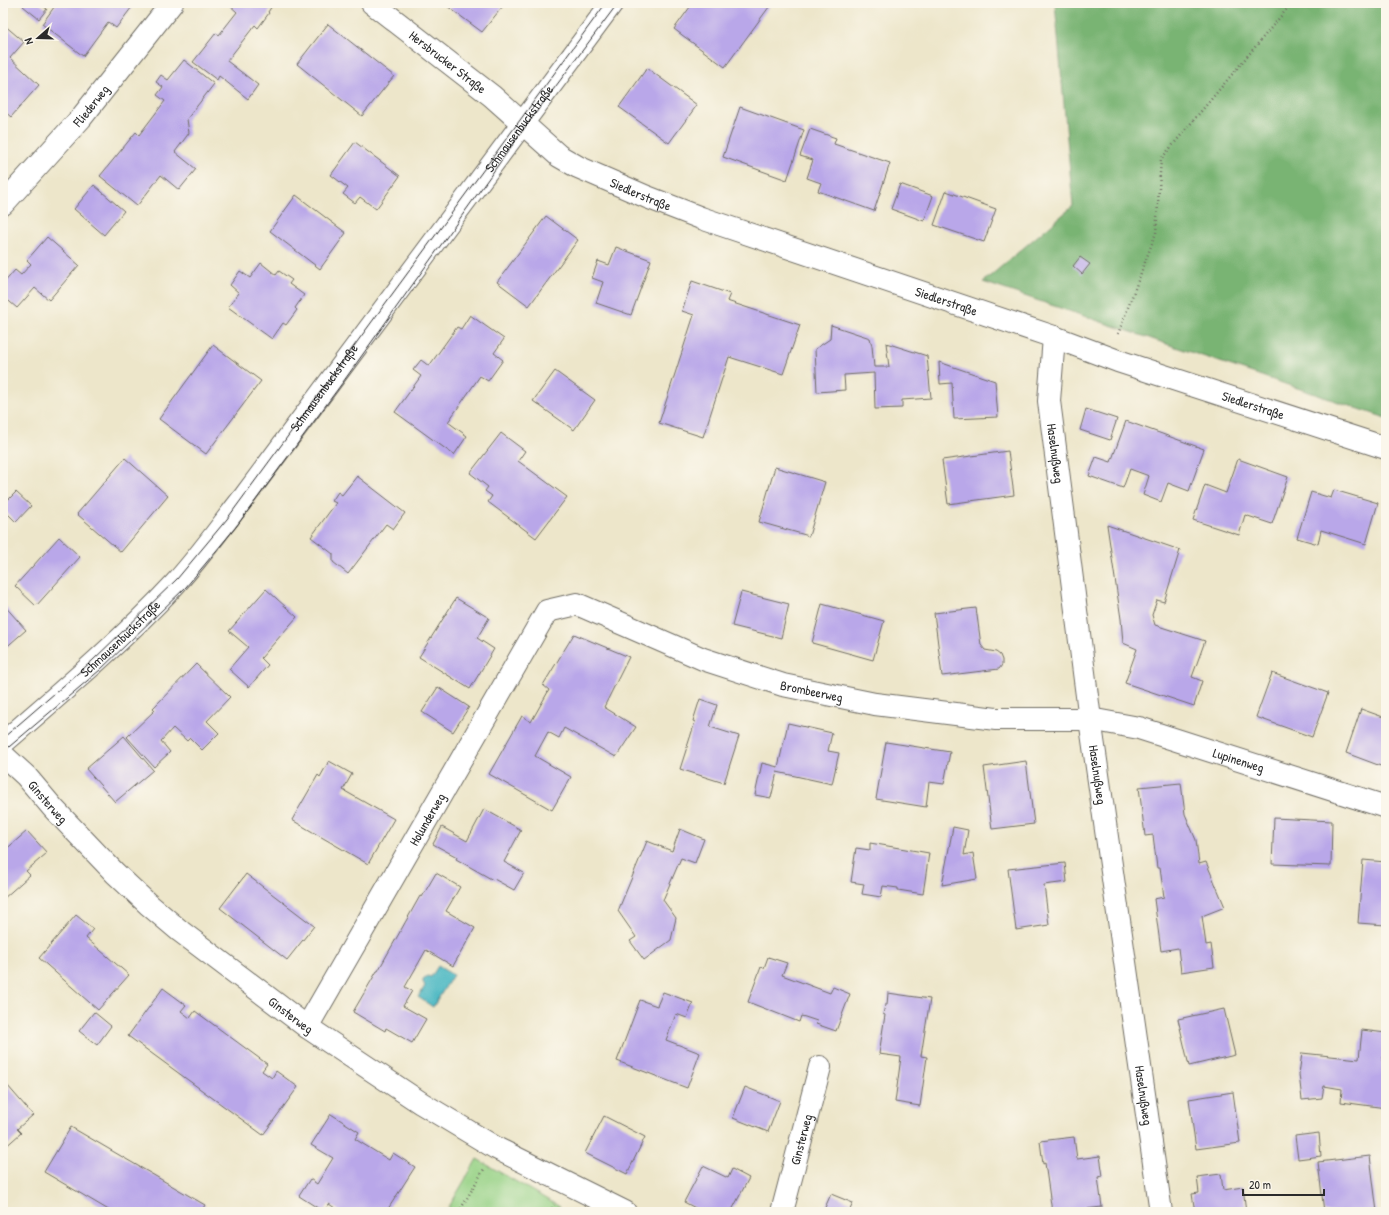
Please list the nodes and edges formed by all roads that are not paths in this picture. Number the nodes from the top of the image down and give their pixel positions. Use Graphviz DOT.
graph roads {
  1 [pos="172,3"];
  2 [pos="372,3"];
  3 [pos="612,3"];
  4 [pos="522,123"];
  5 [pos="3,204"];
  6 [pos="1054,337"];
  7 [pos="1386,448"];
  8 [pos="547,611"];
  9 [pos="1090,720"];
  10 [pos="3,743"];
  11 [pos="3,755"];
  12 [pos="1386,807"];
  13 [pos="306,1027"];
  14 [pos="820,1067"];
  15 [pos="625,1212"];
  16 [pos="782,1212"];
  17 [pos="1161,1212"];
  1 -- 5 [label="street, Fliederweg"];
  2 -- 4 [label="street, Hersbrucker Straße"];
  3 -- 4 [label="street, Schmausenbuckstraße"];
  4 -- 6 [label="street, Siedlerstraße"];
  4 -- 10 [label="street, Schmausenbuckstraße"];
  6 -- 7 [label="street, Siedlerstraße"];
  6 -- 9 [label="street, Haselnußweg"];
  8 -- 9 [label="street, Brombeerweg"];
  8 -- 13 [label="street, Holunderweg"];
  9 -- 12 [label="street, Lupinenweg"];
  9 -- 17 [label="street, Haselnußweg"];
  11 -- 13 [label="street, Ginsterweg"];
  13 -- 15 [label="street, Ginsterweg"];
  14 -- 16 [label="street, Ginsterweg"];
}
